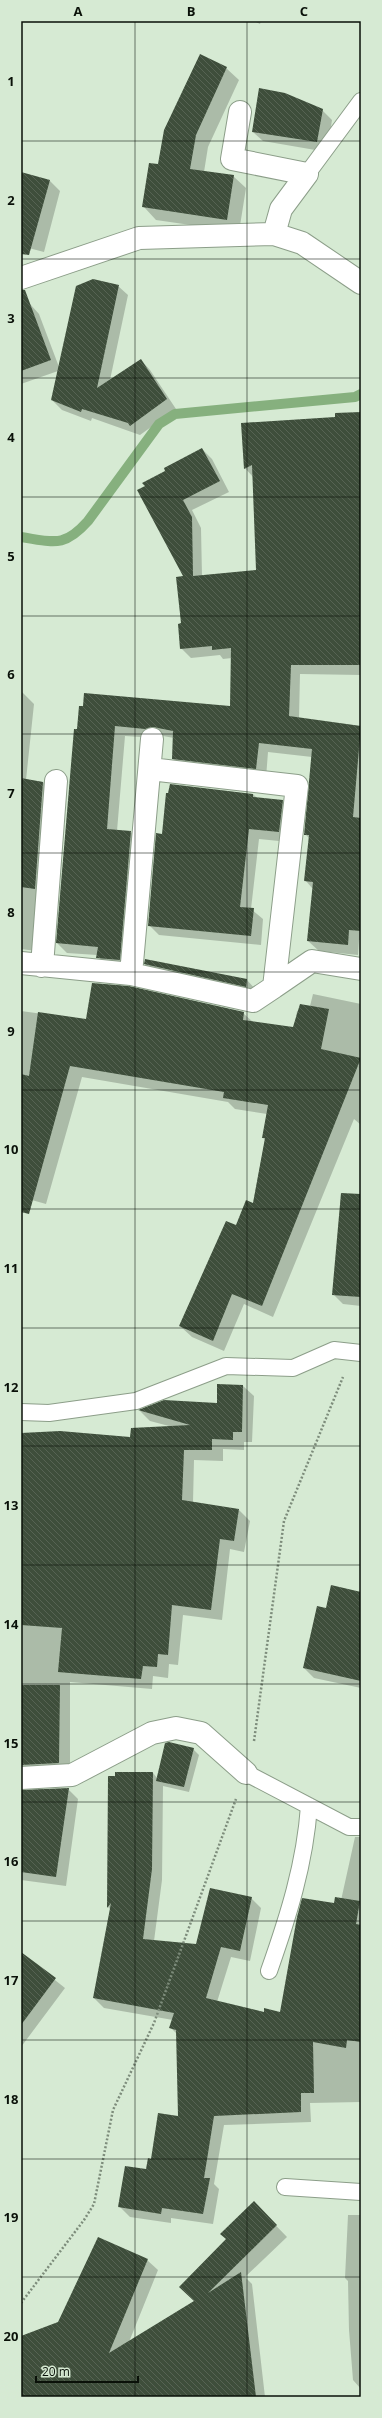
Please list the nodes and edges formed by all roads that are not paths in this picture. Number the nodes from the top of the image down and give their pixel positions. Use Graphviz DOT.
graph roads {
  1 [pos="361,101"];
  2 [pos="240,112"];
  3 [pos="307,174"];
  4 [pos="274,234"];
  5 [pos="21,278"];
  6 [pos="361,283"];
  7 [pos="152,738"];
  8 [pos="150,769"];
  9 [pos="56,781"];
  10 [pos="21,963"];
  11 [pos="42,966"];
  12 [pos="361,969"];
  13 [pos="131,974"];
  14 [pos="274,987"];
  15 [pos="361,1353"];
  16 [pos="21,1412"];
  17 [pos="246,1773"];
  18 [pos="21,1778"];
  19 [pos="309,1806"];
  20 [pos="361,1827"];
  21 [pos="270,1971"];
  22 [pos="285,2187"];
  23 [pos="361,2192"];
  1 -- 3 [label="lane"];
  2 -- 3 [label="street"];
  3 -- 4 [label="street"];
  4 -- 5 [label="street"];
  4 -- 6 [label="street"];
  7 -- 8 [label="street"];
  8 -- 13 [label="street"];
  8 -- 14 [label="street"];
  9 -- 11 [label="street"];
  10 -- 11 [label="street"];
  11 -- 13 [label="street"];
  12 -- 14 [label="street"];
  13 -- 14 [label="street"];
  15 -- 16 [label="lane"];
  17 -- 18 [label="street"];
  17 -- 19 [label="lane"];
  19 -- 20 [label="lane"];
  19 -- 21 [label="lane"];
  22 -- 23 [label="lane"];
}
